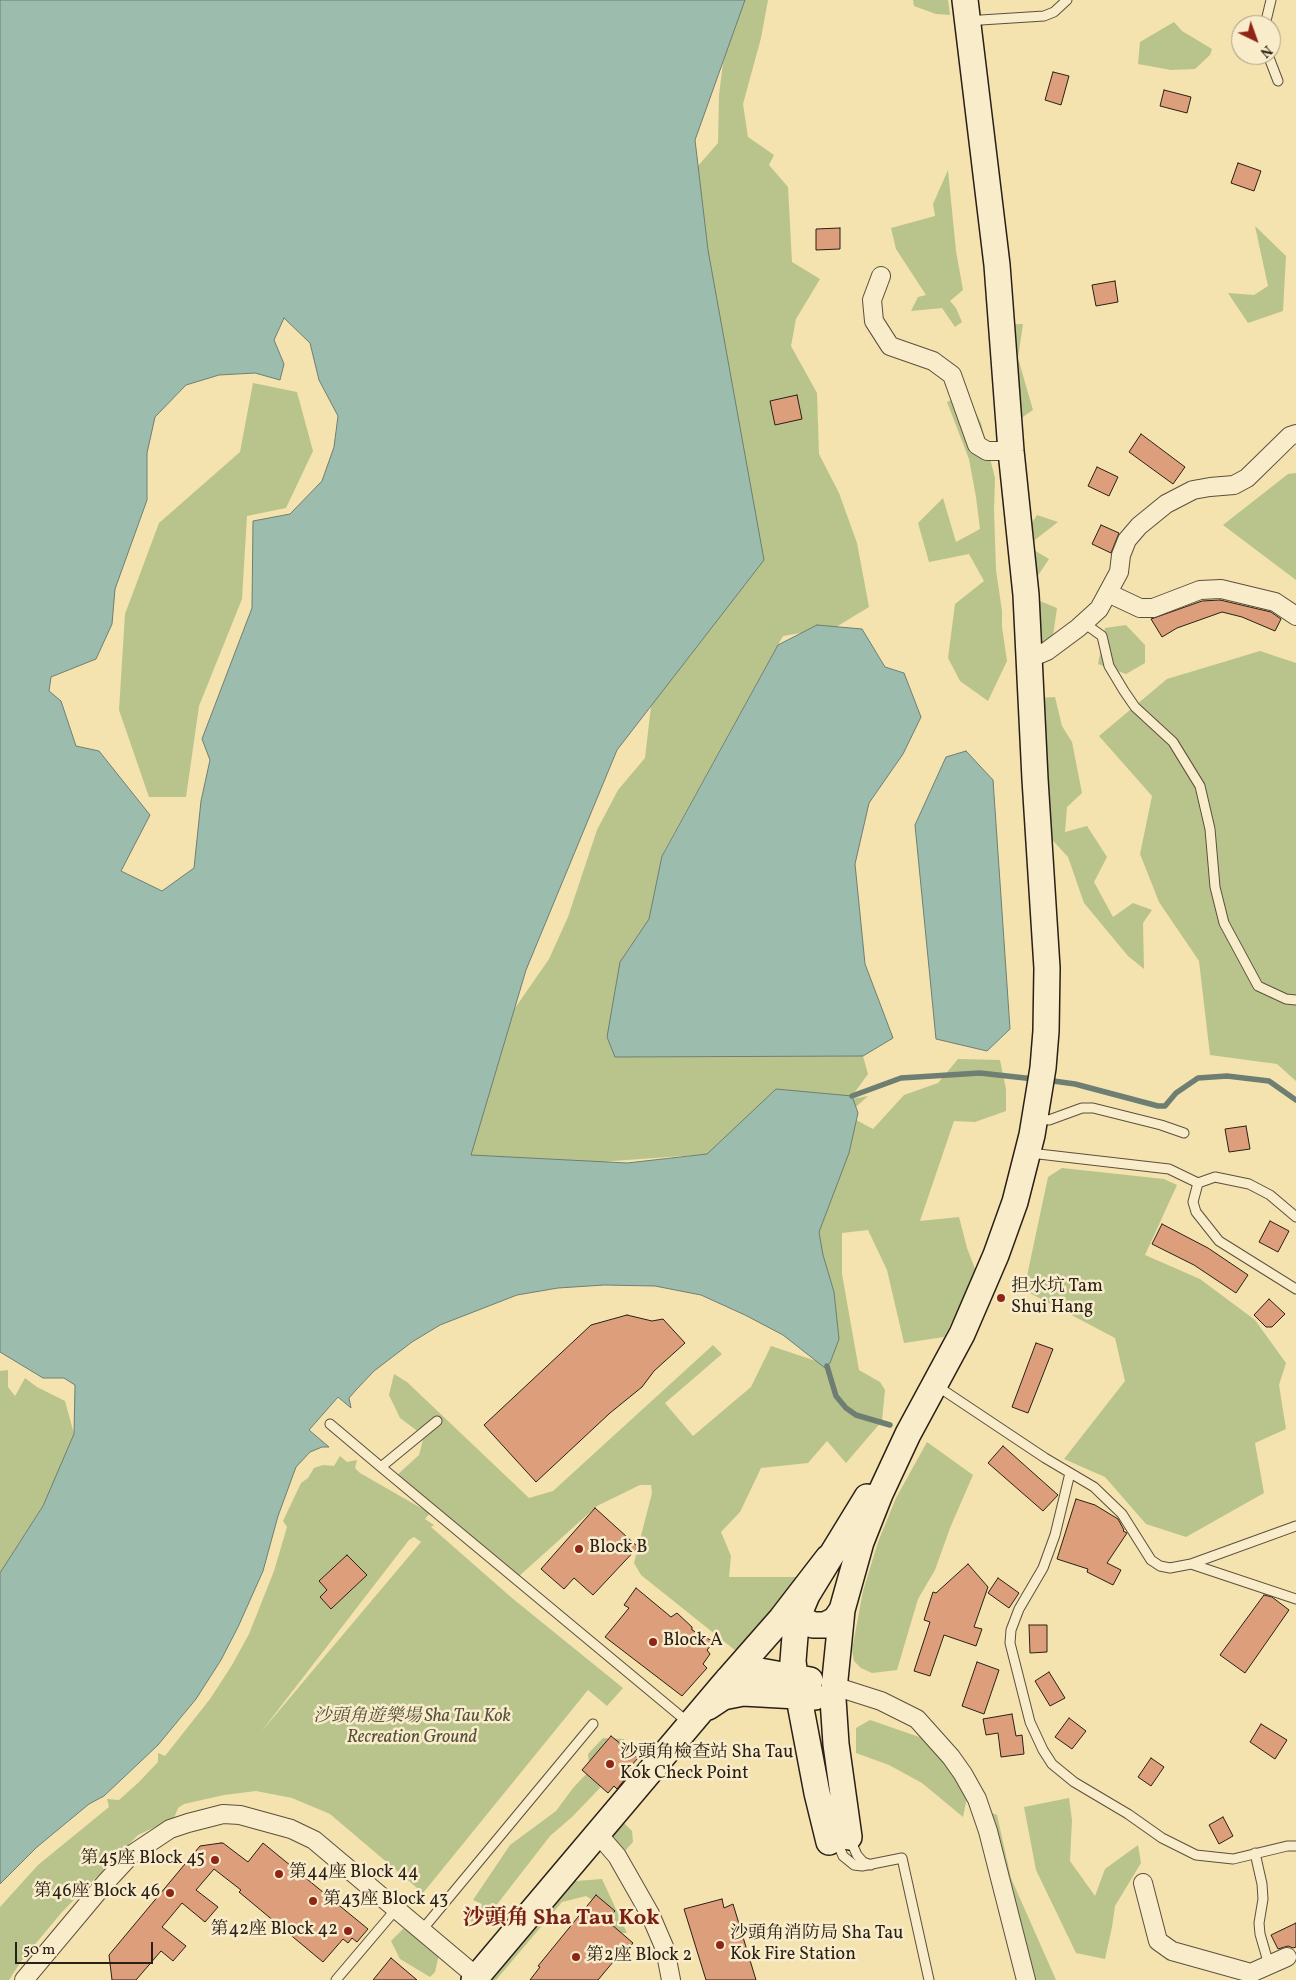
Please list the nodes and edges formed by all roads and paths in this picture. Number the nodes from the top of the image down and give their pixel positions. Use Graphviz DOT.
graph roads {
  1 [pos="1067,0"];
  2 [pos="1271,0"];
  3 [pos="967,11"];
  4 [pos="1267,15"];
  5 [pos="1272,65"];
  6 [pos="1278,81"];
  7 [pos="882,276"];
  8 [pos="1294,432"];
  9 [pos="1011,451"];
  10 [pos="1108,593"];
  11 [pos="1296,616"];
  12 [pos="1084,623"];
  13 [pos="1028,660"];
  14 [pos="1296,1000"];
  15 [pos="1036,1109"];
  16 [pos="1184,1133"];
  17 [pos="1028,1153"];
  18 [pos="1198,1183"];
  19 [pos="1296,1217"];
  20 [pos="1296,1289"];
  21 [pos="935,1384"];
  22 [pos="437,1421"];
  23 [pos="330,1424"];
  24 [pos="908,1434"];
  25 [pos="381,1467"];
  26 [pos="1070,1473"];
  27 [pos="1296,1526"];
  28 [pos="828,1558"];
  29 [pos="1191,1564"];
  30 [pos="1296,1599"];
  31 [pos="842,1610"];
  32 [pos="799,1614"];
  33 [pos="723,1685"];
  34 [pos="797,1686"];
  35 [pos="833,1692"];
  36 [pos="695,1718"];
  37 [pos="593,1724"];
  38 [pos="817,1793"];
  39 [pos="597,1833"];
  40 [pos="839,1840"];
  41 [pos="1296,1846"];
  42 [pos="1255,1853"];
  43 [pos="871,1865"];
  44 [pos="1143,1883"];
  45 [pos="397,1908"];
  46 [pos="422,1930"];
  47 [pos="1287,1957"];
  48 [pos="1269,1965"];
  49 [pos="476,1978"];
  50 [pos="24,1980"];
  51 [pos="336,1980"];
  52 [pos="671,1980"];
  53 [pos="929,1980"];
  54 [pos="1026,1980"];
  1 -- 3 [label="lane"];
  2 -- 4 [label="lane"];
  3 -- 9 [label="main road"];
  5 -- 6 [label="lane"];
  7 -- 9 [label="street"];
  8 -- 10 [label="street"];
  9 -- 13 [label="main road"];
  10 -- 11 [label="street"];
  10 -- 12 [label="street"];
  12 -- 13 [label="street"];
  12 -- 14 [label="lane"];
  13 -- 15 [label="main road"];
  15 -- 16 [label="lane"];
  15 -- 17 [label="main road"];
  17 -- 18 [label="lane"];
  17 -- 21 [label="main road"];
  18 -- 19 [label="lane"];
  18 -- 20 [label="lane"];
  21 -- 24 [label="main road"];
  21 -- 26 [label="lane"];
  22 -- 25 [label="lane"];
  23 -- 25 [label="lane"];
  24 -- 28 [label="main road"];
  24 -- 31 [label="main road"];
  25 -- 36 [label="lane"];
  26 -- 29 [label="lane"];
  26 -- 42 [label="lane"];
  27 -- 29 [label="lane"];
  28 -- 32 [label="main road"];
  28 -- 33 [label="main road"];
  29 -- 30 [label="lane"];
  31 -- 32 [label="main road"];
  31 -- 35 [label="main road"];
  32 -- 34 [label="main road"];
  33 -- 34 [label="main road"];
  33 -- 36 [label="main road"];
  34 -- 35 [label="main road"];
  34 -- 36 [label="main road"];
  34 -- 38 [label="main road"];
  35 -- 40 [label="main road"];
  35 -- 54 [label="street"];
  36 -- 39 [label="main road"];
  37 -- 46 [label="lane"];
  38 -- 40 [label="main road"];
  38 -- 43 [label="lane"];
  39 -- 49 [label="main road"];
  39 -- 52 [label="street"];
  40 -- 43 [label="lane"];
  41 -- 42 [label="lane"];
  42 -- 48 [label="lane"];
  43 -- 53 [label="lane"];
  44 -- 48 [label="street"];
  45 -- 46 [label="street"];
  45 -- 50 [label="street"];
  45 -- 51 [label="lane"];
  46 -- 49 [label="street"];
  47 -- 48 [label="street"];
}
